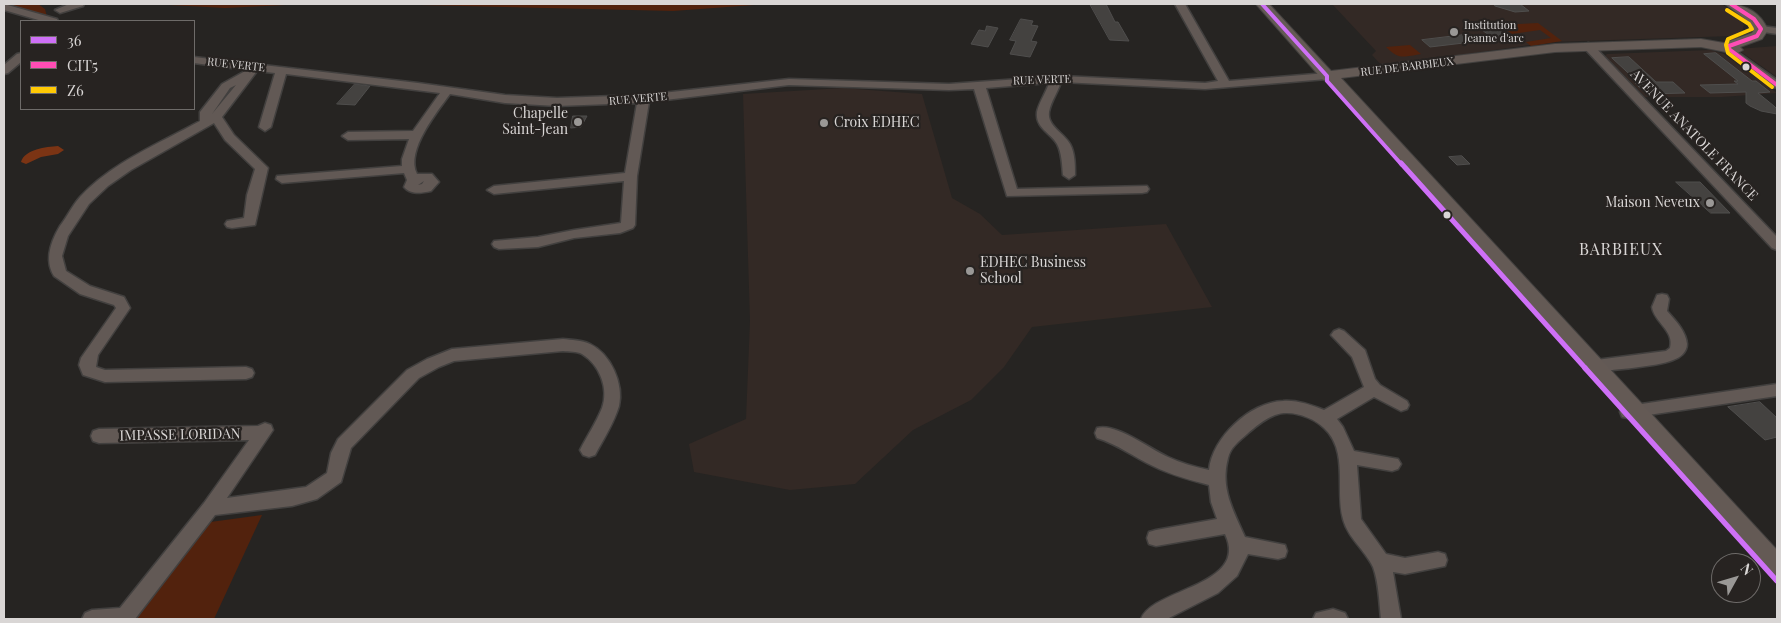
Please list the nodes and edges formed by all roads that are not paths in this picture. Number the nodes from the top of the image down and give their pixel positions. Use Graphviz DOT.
graph roads {
  1 [pos="79,4"];
  2 [pos="1180,4"];
  3 [pos="1262,4"];
  4 [pos="1731,4"];
  5 [pos="4,7"];
  6 [pos="59,7"];
  7 [pos="50,20"];
  8 [pos="63,20"];
  9 [pos="1762,28"];
  10 [pos="1777,31"];
  11 [pos="1588,46"];
  12 [pos="1732,48"];
  13 [pos="20,57"];
  14 [pos="195,60"];
  15 [pos="252,70"];
  16 [pos="280,70"];
  17 [pos="4,71"];
  18 [pos="1327,76"];
  19 [pos="1056,78"];
  20 [pos="1084,79"];
  21 [pos="1777,81"];
  22 [pos="979,85"];
  23 [pos="1226,85"];
  24 [pos="1777,85"];
  25 [pos="447,91"];
  26 [pos="644,100"];
  27 [pos="211,120"];
  28 [pos="265,128"];
  29 [pos="348,136"];
  30 [pos="417,136"];
  31 [pos="1069,175"];
  32 [pos="631,176"];
  33 [pos="282,179"];
  34 [pos="494,190"];
  35 [pos="1142,190"];
  36 [pos="232,224"];
  37 [pos="499,244"];
  38 [pos="1777,245"];
  39 [pos="1662,299"];
  40 [pos="1339,335"];
  41 [pos="1596,366"];
  42 [pos="246,374"];
  43 [pos="1374,388"];
  44 [pos="1777,390"];
  45 [pos="1401,405"];
  46 [pos="1632,412"];
  47 [pos="1325,418"];
  48 [pos="1103,433"];
  49 [pos="99,436"];
  50 [pos="589,450"];
  51 [pos="1348,457"];
  52 [pos="1392,464"];
  53 [pos="1218,480"];
  54 [pos="210,508"];
  55 [pos="1229,526"];
  56 [pos="1156,538"];
  57 [pos="1238,544"];
  58 [pos="1278,551"];
  59 [pos="1438,560"];
  60 [pos="1379,561"];
  61 [pos="1777,566"];
  62 [pos="1777,581"];
  63 [pos="124,618"];
  64 [pos="1154,618"];
  65 [pos="92,619"];
  66 [pos="1323,619"];
  67 [pos="1338,619"];
  68 [pos="1391,619"];
  1 -- 6 [label="street"];
  2 -- 23 [label="street"];
  3 -- 18 [label="main road"];
  4 -- 9 [label="main road"];
  5 -- 7 [label="street"];
  6 -- 8 [label="street"];
  9 -- 10 [label="street"];
  9 -- 12 [label="main road"];
  11 -- 12 [label="main road, RUE DE BARBIEUX"];
  11 -- 18 [label="main road, RUE DE BARBIEUX"];
  11 -- 38 [label="street, AVENUE ANATOLE FRANCE"];
  12 -- 21 [label="street"];
  12 -- 24 [label="street"];
  13 -- 17 [label="street"];
  14 -- 15 [label="street, RUE VERTE"];
  15 -- 16 [label="street, RUE VERTE"];
  15 -- 27 [label="street"];
  16 -- 25 [label="street, RUE VERTE"];
  16 -- 28 [label="street"];
  18 -- 23 [label="street, RUE DE BARBIEUX"];
  18 -- 41 [label="main road"];
  18 -- 46 [label="main road"];
  19 -- 20 [label="street, RUE VERTE"];
  19 -- 22 [label="street, RUE VERTE"];
  19 -- 31 [label="street"];
  20 -- 23 [label="street, RUE DE BARBIEUX"];
  22 -- 26 [label="street, RUE VERTE"];
  22 -- 35 [label="street"];
  25 -- 26 [label="street, RUE VERTE"];
  25 -- 30 [label="street"];
  26 -- 32 [label="street"];
  27 -- 36 [label="street"];
  27 -- 42 [label="street"];
  29 -- 30 [label="street"];
  30 -- 33 [label="street"];
  32 -- 34 [label="street"];
  32 -- 37 [label="street"];
  39 -- 41 [label="street"];
  40 -- 43 [label="street"];
  41 -- 46 [label="main road"];
  43 -- 45 [label="street"];
  43 -- 47 [label="street"];
  44 -- 46 [label="street"];
  46 -- 61 [label="main road"];
  46 -- 62 [label="main road"];
  47 -- 51 [label="street"];
  47 -- 53 [label="street"];
  48 -- 53 [label="street"];
  49 -- 54 [label="street, IMPASSE LORIDAN"];
  50 -- 54 [label="street"];
  51 -- 52 [label="street"];
  51 -- 60 [label="street"];
  53 -- 55 [label="street"];
  54 -- 63 [label="street"];
  55 -- 56 [label="street"];
  55 -- 57 [label="street"];
  57 -- 58 [label="street"];
  57 -- 64 [label="street"];
  59 -- 60 [label="street"];
  60 -- 68 [label="street"];
  63 -- 65 [label="street"];
  66 -- 67 [label="street"];
}
